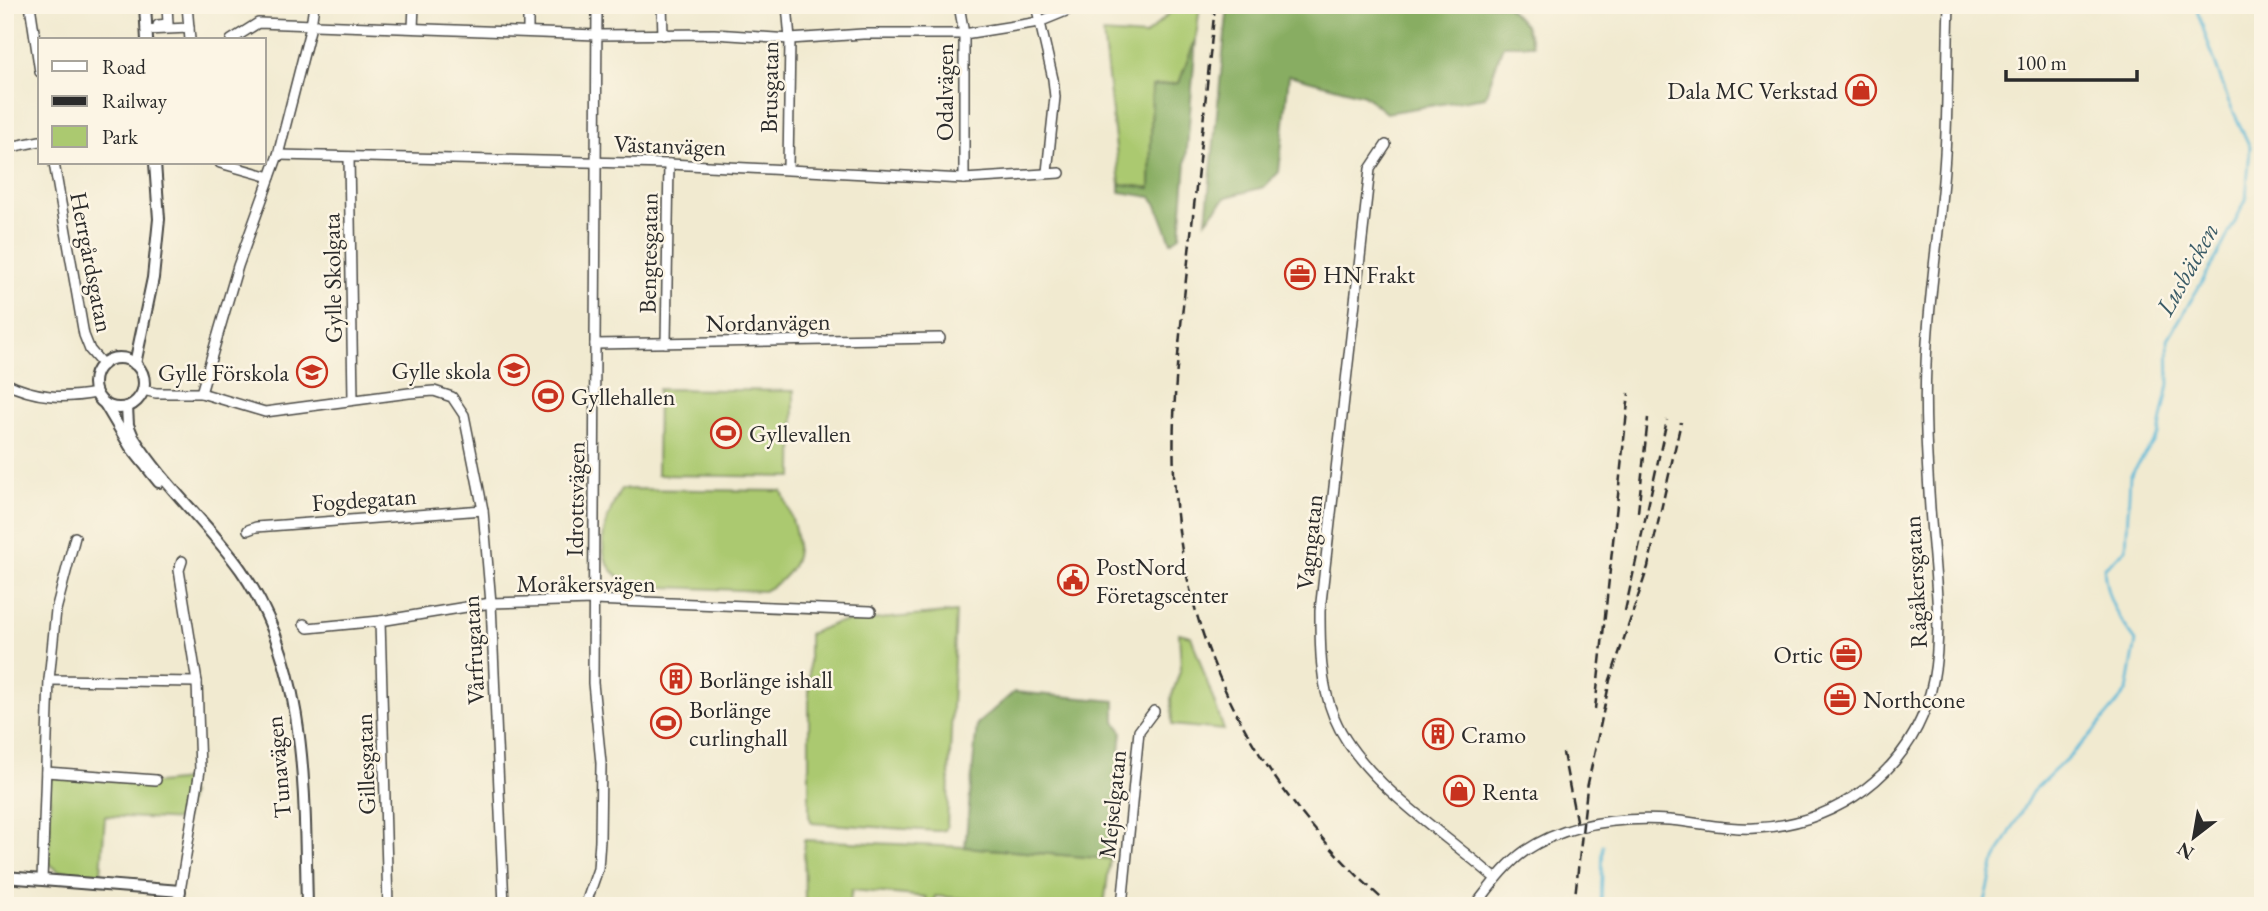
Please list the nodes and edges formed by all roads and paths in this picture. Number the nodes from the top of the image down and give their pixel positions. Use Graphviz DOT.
graph roads {
  1 [pos="30,5"];
  2 [pos="145,5"];
  3 [pos="167,5"];
  4 [pos="187,5"];
  5 [pos="314,5"];
  6 [pos="414,5"];
  7 [pos="528,5"];
  8 [pos="597,5"];
  9 [pos="662,5"];
  10 [pos="787,5"];
  11 [pos="959,5"];
  12 [pos="1036,5"];
  13 [pos="1073,5"];
  14 [pos="1948,5"];
  15 [pos="1039,22"];
  16 [pos="311,26"];
  17 [pos="189,28"];
  18 [pos="414,28"];
  19 [pos="146,32"];
  20 [pos="528,32"];
  21 [pos="597,34"];
  22 [pos="663,34"];
  23 [pos="964,34"];
  24 [pos="190,38"];
  25 [pos="234,38"];
  26 [pos="790,39"];
  27 [pos="38,59"];
  28 [pos="38,141"];
  29 [pos="1386,145"];
  30 [pos="5,148"];
  31 [pos="278,155"];
  32 [pos="349,157"];
  33 [pos="597,162"];
  34 [pos="54,164"];
  35 [pos="155,164"];
  36 [pos="224,164"];
  37 [pos="669,164"];
  38 [pos="788,169"];
  39 [pos="1047,172"];
  40 [pos="1060,173"];
  41 [pos="270,177"];
  42 [pos="964,179"];
  43 [pos="940,338"];
  44 [pos="666,343"];
  45 [pos="595,344"];
  46 [pos="135,364"];
  47 [pos="103,365"];
  48 [pos="5,383"];
  49 [pos="143,390"];
  50 [pos="96,393"];
  51 [pos="201,393"];
  52 [pos="353,399"];
  53 [pos="105,404"];
  54 [pos="127,407"];
  55 [pos="483,510"];
  56 [pos="248,530"];
  57 [pos="75,537"];
  58 [pos="182,561"];
  59 [pos="593,600"];
  60 [pos="491,603"];
  61 [pos="872,611"];
  62 [pos="380,621"];
  63 [pos="304,624"];
  64 [pos="272,627"];
  65 [pos="49,680"];
  66 [pos="197,682"];
  67 [pos="1154,711"];
  68 [pos="46,772"];
  69 [pos="156,780"];
  70 [pos="5,877"];
  71 [pos="1496,879"];
  72 [pos="42,880"];
  73 [pos="180,891"];
  74 [pos="177,906"];
  75 [pos="307,906"];
  76 [pos="388,906"];
  77 [pos="504,906"];
  78 [pos="585,906"];
  79 [pos="1122,906"];
  80 [pos="1475,906"];
  1 -- 27 [label="street"];
  2 -- 19 [label="street"];
  3 -- 19 [label="street"];
  4 -- 17 [label="street"];
  5 -- 16 [label="street"];
  6 -- 18 [label="street"];
  7 -- 20 [label="street"];
  8 -- 21 [label="street, Idrottsvägen"];
  9 -- 22 [label="street"];
  10 -- 26 [label="street, Brusgatan"];
  11 -- 23 [label="street, Odalvägen"];
  12 -- 15 [label="street"];
  13 -- 15 [label="street"];
  14 -- 71 [label="street, Rågåkersgatan"];
  15 -- 23 [label="street"];
  15 -- 39 [label="street"];
  16 -- 18 [label="street"];
  16 -- 25 [label="street"];
  16 -- 31 [label="street"];
  17 -- 19 [label="street"];
  17 -- 24 [label="street"];
  18 -- 20 [label="street"];
  20 -- 21 [label="street"];
  21 -- 22 [label="street"];
  21 -- 33 [label="street, Idrottsvägen"];
  22 -- 26 [label="street"];
  23 -- 26 [label="street"];
  23 -- 42 [label="street, Odalvägen"];
  26 -- 38 [label="street, Brusgatan"];
  28 -- 30 [label="street"];
  29 -- 71 [label="street, Vagngatan"];
  31 -- 32 [label="street, Västanvägen"];
  31 -- 41 [label="street"];
  32 -- 33 [label="street, Västanvägen"];
  32 -- 52 [label="street, Gylle Skolgata"];
  33 -- 37 [label="street, Västanvägen"];
  33 -- 45 [label="street, Idrottsvägen"];
  34 -- 47 [label="street, Herrgårdsgatan"];
  35 -- 46 [label="street"];
  36 -- 41 [label="street"];
  37 -- 38 [label="street, Västanvägen"];
  37 -- 44 [label="street, Bengtesgatan"];
  38 -- 42 [label="street, Västanvägen"];
  39 -- 40 [label="street, Västanvägen"];
  39 -- 42 [label="street, Västanvägen"];
  41 -- 51 [label="street"];
  43 -- 44 [label="street, Nordanvägen"];
  44 -- 45 [label="street, Nordanvägen"];
  45 -- 59 [label="street, Idrottsvägen"];
  46 -- 47 [label="street"];
  46 -- 49 [label="street"];
  47 -- 50 [label="street"];
  48 -- 50 [label="street"];
  49 -- 51 [label="street"];
  49 -- 54 [label="street"];
  50 -- 53 [label="street"];
  51 -- 52 [label="street"];
  52 -- 55 [label="street, Vårfrugatan"];
  53 -- 54 [label="street"];
  53 -- 64 [label="street, Tunavägen"];
  54 -- 64 [label="street, Tunavägen"];
  55 -- 56 [label="street, Fogdegatan"];
  55 -- 60 [label="street, Vårfrugatan"];
  57 -- 65 [label="street"];
  58 -- 66 [label="street"];
  59 -- 60 [label="street, Moråkersvägen"];
  59 -- 61 [label="street, Moråkersvägen"];
  59 -- 78 [label="street, Idrottsvägen"];
  60 -- 62 [label="street, Moråkersvägen"];
  60 -- 77 [label="street, Vårfrugatan"];
  62 -- 63 [label="street, Moråkersvägen"];
  62 -- 76 [label="street, Gillesgatan"];
  64 -- 75 [label="street, Tunavägen"];
  65 -- 66 [label="street"];
  65 -- 68 [label="street"];
  66 -- 73 [label="street"];
  67 -- 79 [label="street, Mejselgatan"];
  68 -- 69 [label="street"];
  68 -- 72 [label="street"];
  70 -- 72 [label="street"];
  71 -- 80 [label="street, Rågåkersgatan"];
  72 -- 73 [label="street"];
  73 -- 74 [label="street"];
}
